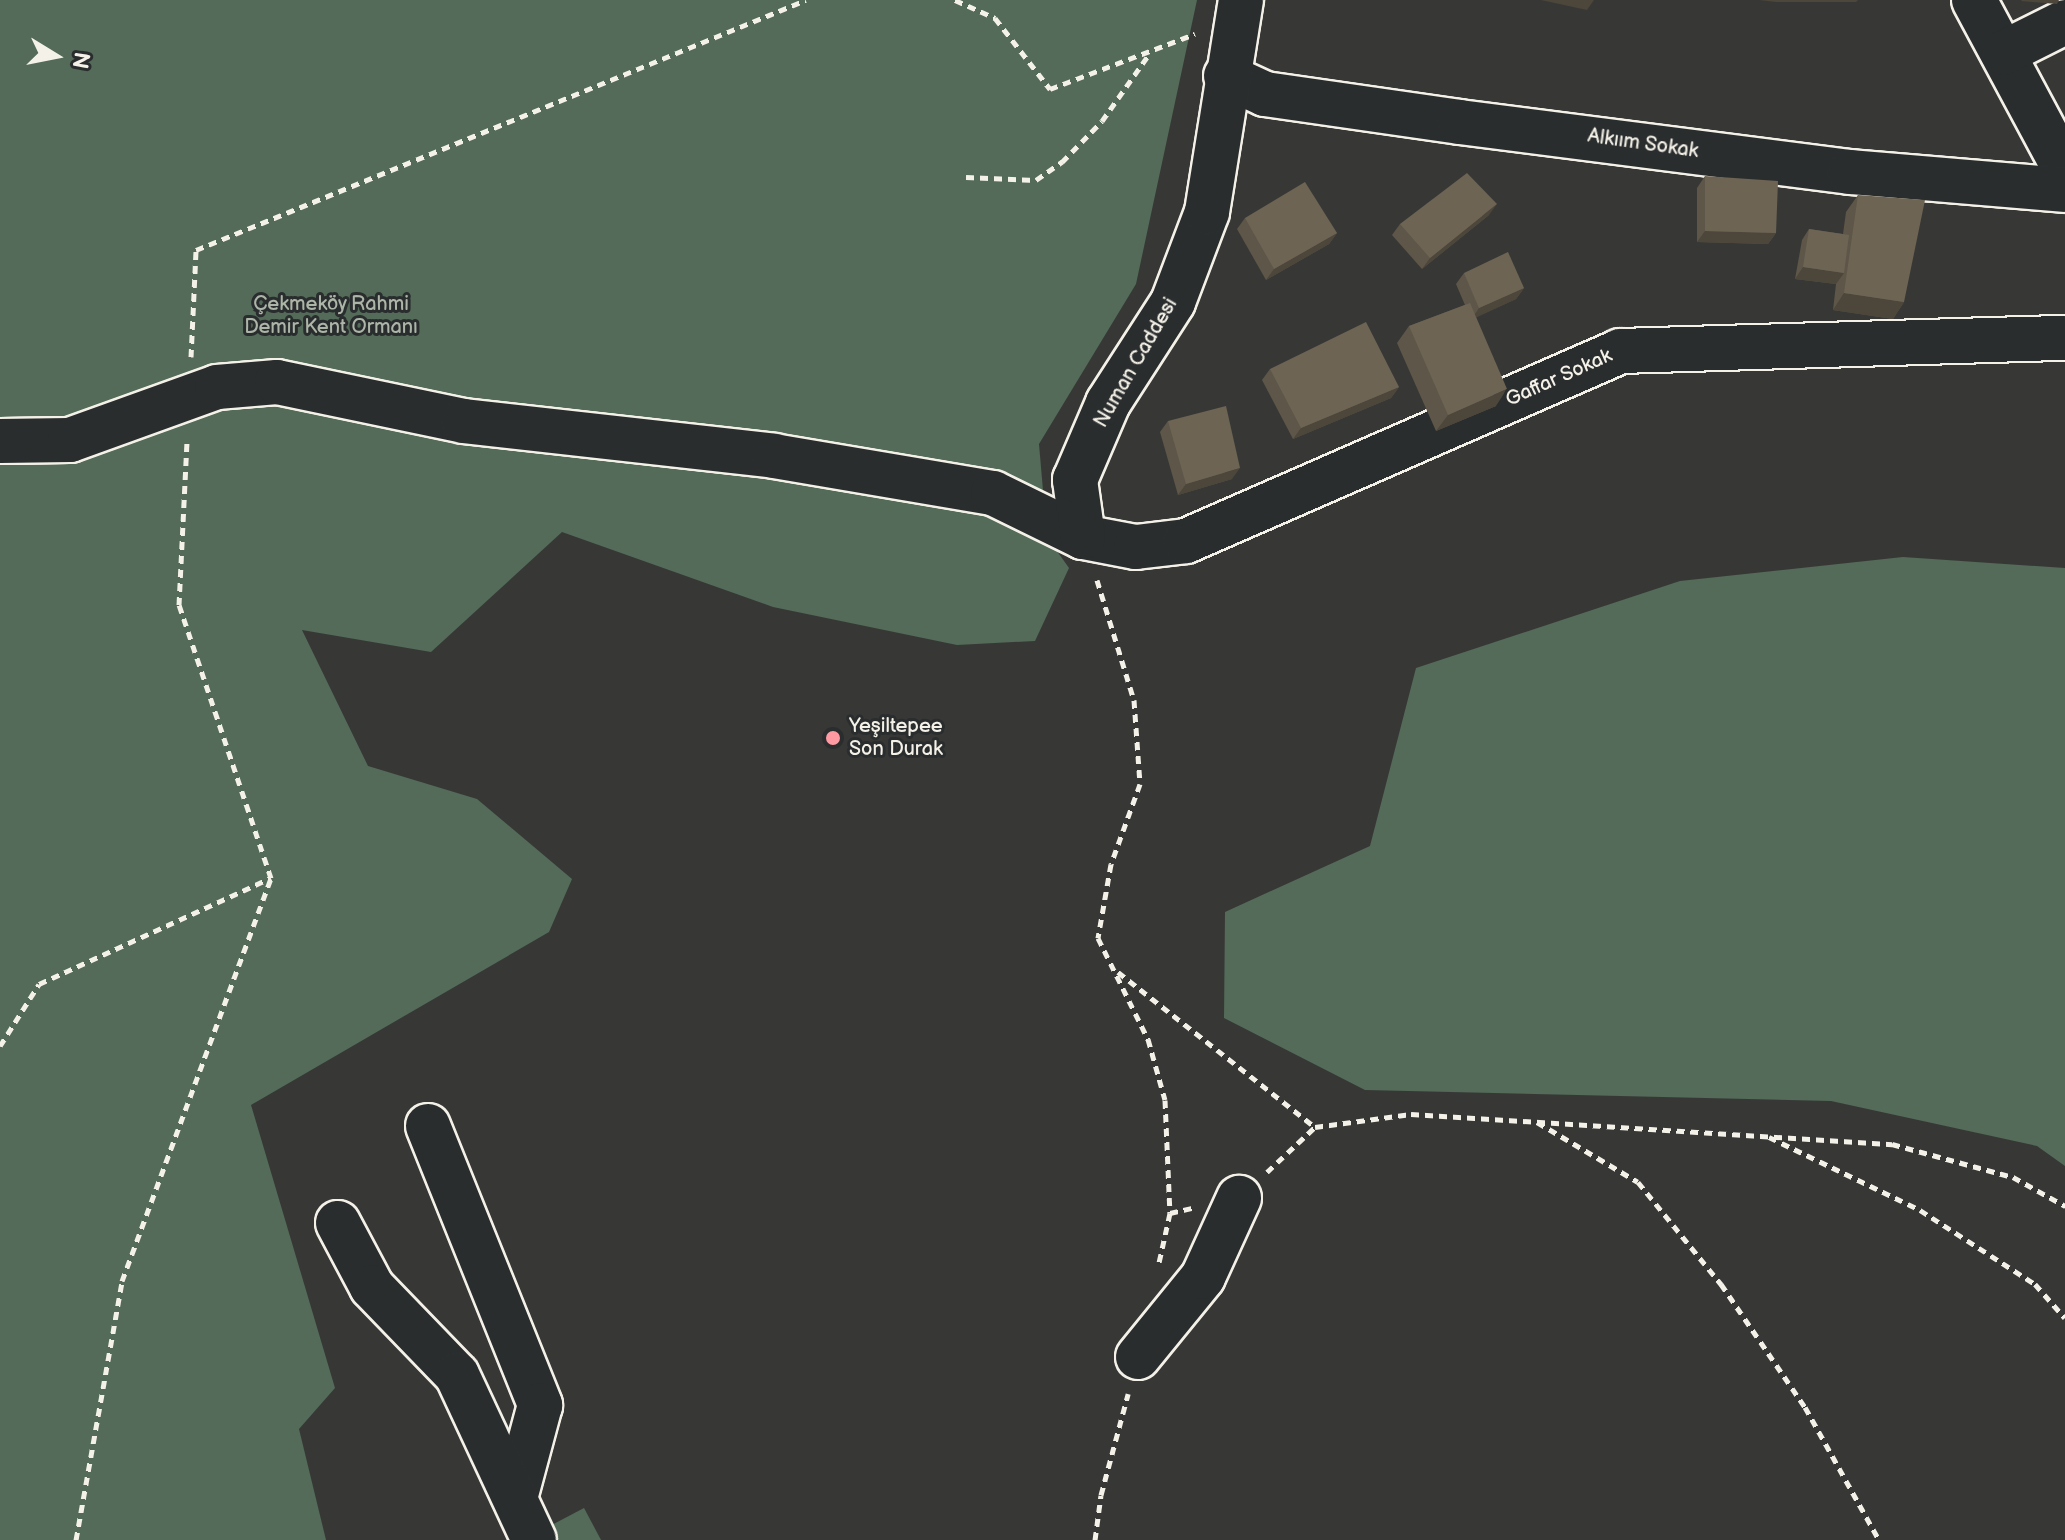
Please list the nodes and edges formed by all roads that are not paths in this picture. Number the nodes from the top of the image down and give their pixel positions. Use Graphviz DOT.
graph roads {
  1 [pos="1974,0"];
  2 [pos="1239,9"];
  3 [pos="2065,22"];
  4 [pos="2003,53"];
  5 [pos="1226,76"];
  6 [pos="2065,170"];
  7 [pos="2065,190"];
  8 [pos="2065,338"];
  9 [pos="0,441"];
  10 [pos="1083,537"];
  11 [pos="428,1126"];
  12 [pos="1239,1198"];
  13 [pos="338,1223"];
  14 [pos="1138,1357"];
  15 [pos="515,1498"];
  16 [pos="534,1540"];
  1 -- 4 [label="street"];
  2 -- 5 [label="street, Numan Caddesi"];
  3 -- 4 [label="street"];
  4 -- 6 [label="street"];
  5 -- 7 [label="street, Alkıım Sokak"];
  5 -- 10 [label="street, Numan Caddesi"];
  8 -- 10 [label="street, Gaffar Sokak"];
  9 -- 10 [label="street, Gaffar Sokak"];
  11 -- 15 [label="street"];
  12 -- 14 [label="street"];
  13 -- 15 [label="street"];
  15 -- 16 [label="street"];
}
